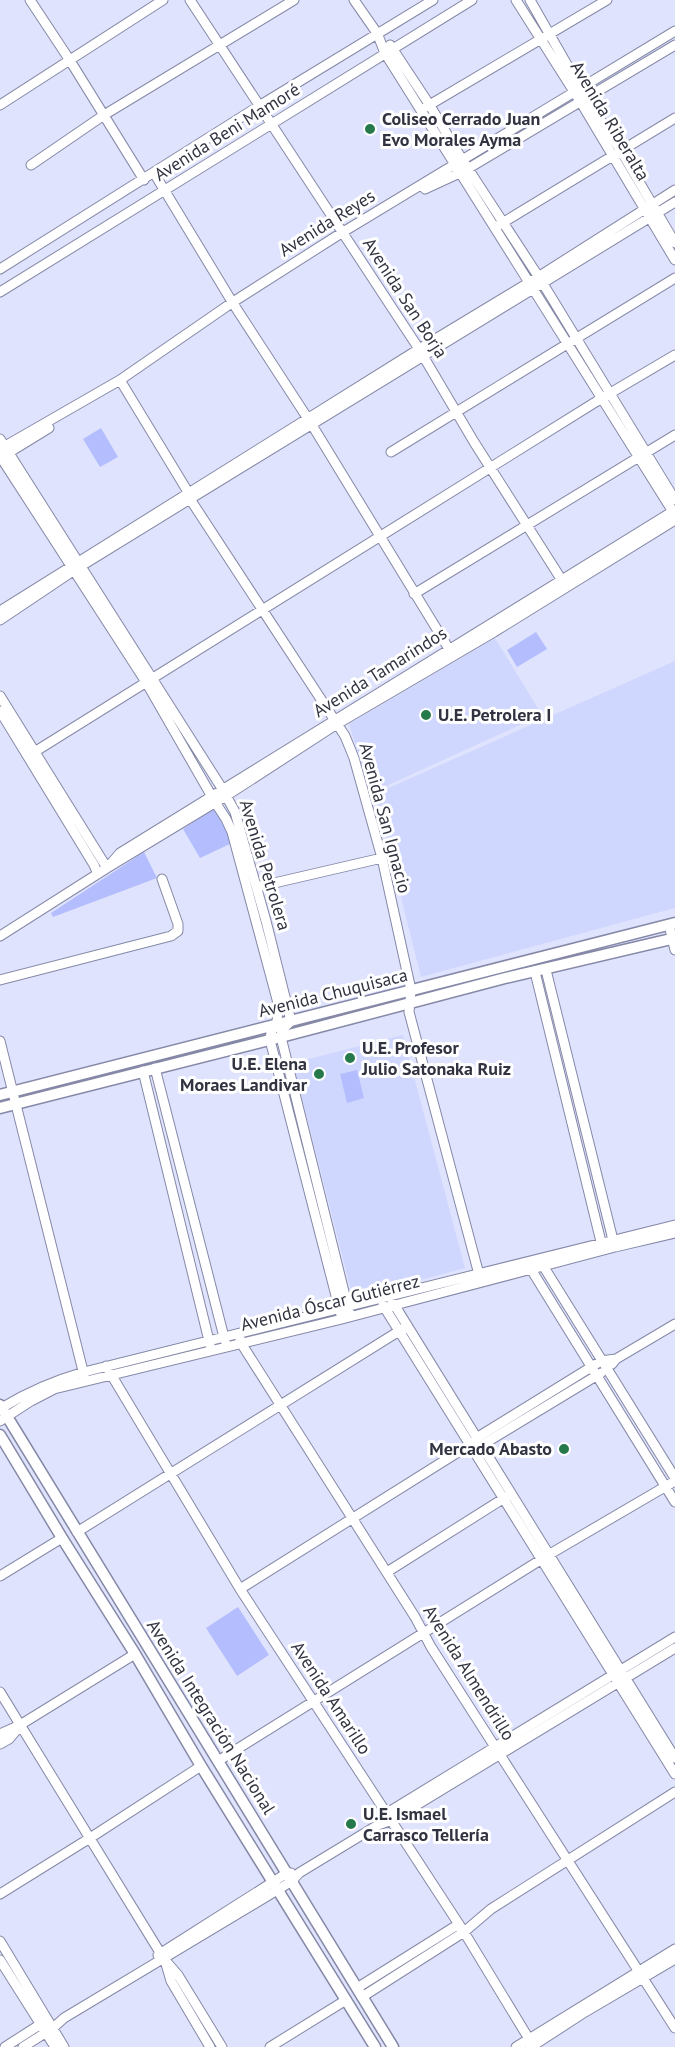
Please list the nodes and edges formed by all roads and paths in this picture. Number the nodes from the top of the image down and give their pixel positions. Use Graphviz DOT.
graph roads {
  1 [pos="30,0"];
  2 [pos="163,0"];
  3 [pos="190,0"];
  4 [pos="294,0"];
  5 [pos="354,0"];
  6 [pos="433,0"];
  7 [pos="471,0"];
  8 [pos="516,0"];
  9 [pos="530,0"];
  10 [pos="608,0"];
  11 [pos="675,31"];
  12 [pos="377,33"];
  13 [pos="545,37"];
  14 [pos="219,44"];
  15 [pos="675,45"];
  16 [pos="389,51"];
  17 [pos="69,59"];
  18 [pos="578,90"];
  19 [pos="583,100"];
  20 [pos="429,104"];
  21 [pos="0,105"];
  22 [pos="259,106"];
  23 [pos="422,111"];
  24 [pos="104,115"];
  25 [pos="675,118"];
  26 [pos="272,124"];
  27 [pos="617,153"];
  28 [pos="31,165"];
  29 [pos="461,166"];
  30 [pos="154,173"];
  31 [pos="144,180"];
  32 [pos="165,190"];
  33 [pos="675,190"];
  34 [pos="675,202"];
  35 [pos="647,206"];
  36 [pos="653,216"];
  37 [pos="504,222"];
  38 [pos="494,228"];
  39 [pos="344,234"];
  40 [pos="675,243"];
  41 [pos="675,260"];
  42 [pos="0,269"];
  43 [pos="675,278"];
  44 [pos="540,280"];
  45 [pos="531,285"];
  46 [pos="0,292"];
  47 [pos="234,303"];
  48 [pos="571,340"];
  49 [pos="421,352"];
  50 [pos="675,355"];
  51 [pos="122,382"];
  52 [pos="606,396"];
  53 [pos="456,412"];
  54 [pos="310,422"];
  55 [pos="675,435"];
  56 [pos="2,451"];
  57 [pos="391,452"];
  58 [pos="642,455"];
  59 [pos="490,468"];
  60 [pos="189,495"];
  61 [pos="675,500"];
  62 [pos="674,514"];
  63 [pos="528,526"];
  64 [pos="378,536"];
  65 [pos="75,566"];
  66 [pos="564,583"];
  67 [pos="414,594"];
  68 [pos="262,610"];
  69 [pos="0,611"];
  70 [pos="0,620"];
  71 [pos="451,652"];
  72 [pos="149,680"];
  73 [pos="0,696"];
  74 [pos="0,711"];
  75 [pos="336,722"];
  76 [pos="32,754"];
  77 [pos="225,793"];
  78 [pos="213,800"];
  79 [pos="381,858"];
  80 [pos="107,868"];
  81 [pos="98,874"];
  82 [pos="162,879"];
  83 [pos="257,887"];
  84 [pos="265,916"];
  85 [pos="254,919"];
  86 [pos="672,924"];
  87 [pos="0,936"];
  88 [pos="674,942"];
  89 [pos="503,966"];
  90 [pos="541,971"];
  91 [pos="505,978"];
  92 [pos="0,980"];
  93 [pos="411,990"];
  94 [pos="410,1003"];
  95 [pos="291,1021"];
  96 [pos="278,1024"];
  97 [pos="275,1039"];
  98 [pos="0,1041"];
  99 [pos="155,1068"];
  100 [pos="143,1071"];
  101 [pos="14,1091"];
  102 [pos="0,1095"];
  103 [pos="17,1103"];
  104 [pos="0,1108"];
  105 [pos="675,1225"];
  106 [pos="675,1233"];
  107 [pos="614,1243"];
  108 [pos="602,1246"];
  109 [pos="541,1262"];
  110 [pos="529,1265"];
  111 [pos="479,1272"];
  112 [pos="481,1282"];
  113 [pos="389,1296"];
  114 [pos="378,1298"];
  115 [pos="390,1306"];
  116 [pos="344,1313"];
  117 [pos="675,1324"];
  118 [pos="403,1328"];
  119 [pos="240,1338"];
  120 [pos="225,1342"];
  121 [pos="210,1345"];
  122 [pos="604,1365"];
  123 [pos="109,1370"];
  124 [pos="594,1372"];
  125 [pos="85,1376"];
  126 [pos="280,1406"];
  127 [pos="2,1412"];
  128 [pos="0,1435"];
  129 [pos="477,1442"];
  130 [pos="170,1474"];
  131 [pos="675,1480"];
  132 [pos="665,1487"];
  133 [pos="508,1496"];
  134 [pos="675,1502"];
  135 [pos="353,1519"];
  136 [pos="77,1532"];
  137 [pos="62,1538"];
  138 [pos="546,1557"];
  139 [pos="387,1572"];
  140 [pos="0,1576"];
  141 [pos="240,1589"];
  142 [pos="423,1632"];
  143 [pos="675,1637"];
  144 [pos="675,1648"];
  145 [pos="135,1654"];
  146 [pos="618,1676"];
  147 [pos="0,1692"];
  148 [pos="314,1702"];
  149 [pos="20,1725"];
  150 [pos="0,1734"];
  151 [pos="0,1744"];
  152 [pos="497,1750"];
  153 [pos="675,1758"];
  154 [pos="218,1761"];
  155 [pos="201,1766"];
  156 [pos="675,1774"];
  157 [pos="675,1792"];
  158 [pos="389,1816"];
  159 [pos="90,1838"];
  160 [pos="568,1861"];
  161 [pos="293,1876"];
  162 [pos="276,1886"];
  163 [pos="0,1894"];
  164 [pos="462,1928"];
  165 [pos="0,1941"];
  166 [pos="675,1950"];
  167 [pos="162,1956"];
  168 [pos="675,1959"];
  169 [pos="0,1960"];
  170 [pos="641,1974"];
  171 [pos="360,1993"];
  172 [pos="346,2000"];
  173 [pos="47,2026"];
  174 [pos="675,2028"];
  175 [pos="530,2044"];
  176 [pos="5,2047"];
  177 [pos="23,2047"];
  178 [pos="55,2047"];
  179 [pos="64,2047"];
  180 [pos="210,2047"];
  181 [pos="222,2047"];
  182 [pos="270,2047"];
  183 [pos="375,2047"];
  184 [pos="393,2047"];
  185 [pos="516,2047"];
  1 -- 17 [label="street"];
  2 -- 17 [label="street"];
  3 -- 14 [label="street, Avenida San Borja"];
  4 -- 14 [label="street"];
  5 -- 12 [label="street"];
  6 -- 12 [label="street, Avenida Beni Mamoré"];
  7 -- 16 [label="street, Avenida Beni Mamoré"];
  8 -- 13 [label="street, Avenida Riberalta"];
  9 -- 13 [label="street, Avenida Riberalta"];
  10 -- 13 [label="street"];
  11 -- 18 [label="street, Avenida Reyes"];
  12 -- 16 [label="street"];
  12 -- 22 [label="street, Avenida Beni Mamoré"];
  13 -- 18 [label="street, Avenida Riberalta"];
  13 -- 20 [label="street"];
  14 -- 22 [label="street, Avenida San Borja"];
  14 -- 24 [label="street"];
  15 -- 19 [label="street, Avenida Reyes"];
  16 -- 20 [label="street"];
  16 -- 23 [label="street"];
  16 -- 26 [label="street, Avenida Beni Mamoré"];
  17 -- 21 [label="street"];
  17 -- 24 [label="street"];
  18 -- 19 [label="street, Avenida Riberalta"];
  18 -- 29 [label="street, Avenida Reyes"];
  19 -- 27 [label="street, Avenida Riberalta"];
  19 -- 29 [label="street, Avenida Reyes"];
  20 -- 23 [label="street"];
  20 -- 29 [label="street"];
  22 -- 26 [label="street, Avenida San Borja"];
  22 -- 30 [label="street, Avenida Beni Mamoré"];
  23 -- 29 [label="street"];
  24 -- 28 [label="street"];
  24 -- 31 [label="street"];
  25 -- 27 [label="street"];
  26 -- 32 [label="street, Avenida Beni Mamoré"];
  26 -- 39 [label="street, Avenida San Borja"];
  27 -- 35 [label="street, Avenida Riberalta"];
  27 -- 37 [label="street"];
  29 -- 37 [label="street"];
  29 -- 38 [label="street"];
  29 -- 39 [label="street, Avenida Reyes"];
  30 -- 31 [label="street, Avenida Beni Mamoré"];
  30 -- 32 [label="street"];
  31 -- 42 [label="street, Avenida Beni Mamoré"];
  32 -- 46 [label="street, Avenida Beni Mamoré"];
  32 -- 47 [label="street"];
  33 -- 35 [label="street"];
  34 -- 36 [label="street"];
  35 -- 36 [label="street, Avenida Riberalta"];
  35 -- 44 [label="street"];
  36 -- 40 [label="street, Avenida Riberalta"];
  36 -- 41 [label="street, Avenida Riberalta"];
  36 -- 44 [label="street"];
  37 -- 38 [label="street"];
  37 -- 44 [label="street"];
  38 -- 45 [label="street"];
  39 -- 47 [label="street, Avenida Reyes"];
  39 -- 49 [label="street, Avenida San Borja"];
  43 -- 48 [label="street"];
  44 -- 45 [label="street"];
  44 -- 48 [label="street"];
  45 -- 48 [label="street"];
  45 -- 49 [label="street"];
  47 -- 51 [label="street, Avenida Reyes"];
  47 -- 54 [label="street"];
  48 -- 52 [label="street"];
  48 -- 53 [label="street"];
  49 -- 53 [label="street, Avenida San Borja"];
  49 -- 54 [label="street"];
  50 -- 52 [label="street"];
  51 -- 56 [label="street, Avenida Reyes"];
  51 -- 60 [label="street, Avenida San Ignacio"];
  52 -- 58 [label="street"];
  52 -- 59 [label="street"];
  53 -- 57 [label="street"];
  53 -- 59 [label="street, Avenida San Borja"];
  54 -- 60 [label="street"];
  54 -- 64 [label="street"];
  55 -- 58 [label="street"];
  56 -- 65 [label="street, Avenida Petrolera"];
  58 -- 61 [label="street"];
  58 -- 62 [label="street"];
  58 -- 63 [label="street"];
  59 -- 63 [label="street, Avenida San Borja"];
  59 -- 64 [label="street"];
  60 -- 65 [label="street"];
  60 -- 68 [label="street, Avenida San Ignacio"];
  62 -- 66 [label="street, Avenida Tamarindos"];
  63 -- 66 [label="street, Avenida San Borja"];
  63 -- 67 [label="street"];
  64 -- 67 [label="street"];
  64 -- 68 [label="street"];
  65 -- 69 [label="street"];
  65 -- 70 [label="street"];
  65 -- 72 [label="street, Avenida Petrolera"];
  66 -- 71 [label="street, Avenida Tamarindos"];
  67 -- 71 [label="street"];
  68 -- 72 [label="street"];
  68 -- 75 [label="street, Avenida San Ignacio"];
  71 -- 75 [label="street, Avenida Tamarindos"];
  72 -- 76 [label="street"];
  72 -- 77 [label="street, Avenida Petrolera"];
  72 -- 78 [label="street, Avenida Petrolera"];
  73 -- 76 [label="street"];
  74 -- 76 [label="street"];
  75 -- 77 [label="street, Avenida Tamarindos"];
  75 -- 79 [label="street, Avenida San Ignacio"];
  76 -- 80 [label="street"];
  76 -- 81 [label="street"];
  77 -- 78 [label="street, Avenida Tamarindos"];
  77 -- 83 [label="street, Avenida Petrolera"];
  78 -- 80 [label="street, Avenida Tamarindos"];
  78 -- 85 [label="street, Avenida Petrolera"];
  79 -- 83 [label="street"];
  79 -- 93 [label="street, Avenida San Ignacio"];
  80 -- 81 [label="street, Avenida Tamarindos"];
  81 -- 87 [label="street, Avenida Tamarindos"];
  82 -- 92 [label="street"];
  83 -- 84 [label="street, Avenida Petrolera"];
  84 -- 85 [label="street"];
  84 -- 95 [label="street, Avenida Petrolera"];
  85 -- 96 [label="street, Avenida Petrolera"];
  86 -- 88 [label="street"];
  86 -- 89 [label="main road, Avenida Chuquisaca"];
  88 -- 90 [label="main road, Avenida Chuquisaca"];
  89 -- 91 [label="street"];
  89 -- 93 [label="main road, Avenida Chuquisaca"];
  90 -- 91 [label="main road, Avenida Chuquisaca"];
  90 -- 107 [label="street"];
  90 -- 108 [label="street"];
  91 -- 94 [label="main road, Avenida Chuquisaca"];
  93 -- 94 [label="street, Avenida San Ignacio"];
  93 -- 95 [label="main road, Avenida Chuquisaca"];
  94 -- 97 [label="main road, Avenida Chuquisaca"];
  94 -- 111 [label="street, Avenida San Ignacio"];
  95 -- 96 [label="main road, Avenida Chuquisaca"];
  95 -- 97 [label="street"];
  96 -- 97 [label="street"];
  96 -- 101 [label="main road, Avenida Chuquisaca"];
  97 -- 99 [label="main road, Avenida Chuquisaca"];
  97 -- 116 [label="street"];
  98 -- 101 [label="street"];
  99 -- 100 [label="main road, Avenida Chuquisaca"];
  99 -- 120 [label="street"];
  100 -- 103 [label="main road, Avenida Chuquisaca"];
  100 -- 121 [label="street"];
  101 -- 102 [label="main road, Avenida Chuquisaca"];
  101 -- 103 [label="street"];
  103 -- 104 [label="main road, Avenida Chuquisaca"];
  103 -- 125 [label="street"];
  105 -- 107 [label="street, Avenida Óscar Gutiérrez"];
  106 -- 107 [label="street, Avenida Óscar Gutiérrez"];
  107 -- 108 [label="street, Avenida Óscar Gutiérrez"];
  108 -- 109 [label="street, Avenida Óscar Gutiérrez"];
  109 -- 110 [label="street, Avenida Óscar Gutiérrez"];
  109 -- 122 [label="street"];
  110 -- 111 [label="street, Avenida Óscar Gutiérrez"];
  110 -- 112 [label="street, Avenida Óscar Gutiérrez"];
  110 -- 124 [label="street"];
  111 -- 112 [label="street, Avenida San Ignacio"];
  111 -- 113 [label="street, Avenida Óscar Gutiérrez"];
  112 -- 115 [label="street, Avenida Óscar Gutiérrez"];
  113 -- 114 [label="street, Avenida Óscar Gutiérrez"];
  113 -- 115 [label="street"];
  114 -- 115 [label="street"];
  114 -- 116 [label="street, Avenida Óscar Gutiérrez"];
  115 -- 116 [label="street, Avenida Óscar Gutiérrez"];
  115 -- 118 [label="street"];
  116 -- 119 [label="street, Avenida Óscar Gutiérrez"];
  117 -- 122 [label="street"];
  118 -- 126 [label="street"];
  118 -- 129 [label="street"];
  119 -- 120 [label="street, Avenida Óscar Gutiérrez"];
  119 -- 126 [label="street, Avenida Almendrillo"];
  120 -- 121 [label="street, Avenida Óscar Gutiérrez"];
  121 -- 123 [label="street, Avenida Óscar Gutiérrez"];
  122 -- 124 [label="street"];
  122 -- 131 [label="street"];
  123 -- 125 [label="street, Avenida Óscar Gutiérrez"];
  123 -- 130 [label="street, Avenida Amarillo"];
  124 -- 129 [label="street"];
  124 -- 132 [label="street"];
  125 -- 127 [label="street, Avenida Óscar Gutiérrez"];
  126 -- 130 [label="street"];
  126 -- 135 [label="street, Avenida Almendrillo"];
  127 -- 136 [label="main road, Avenida Integración Nacional"];
  128 -- 137 [label="main road, Avenida Integración Nacional"];
  129 -- 133 [label="street"];
  129 -- 135 [label="street"];
  130 -- 136 [label="street"];
  130 -- 141 [label="street, Avenida Amarillo"];
  131 -- 132 [label="street"];
  132 -- 134 [label="street"];
  132 -- 138 [label="street"];
  133 -- 138 [label="street"];
  133 -- 139 [label="street"];
  135 -- 139 [label="street, Avenida Almendrillo"];
  135 -- 141 [label="street"];
  136 -- 154 [label="main road, Avenida Integración Nacional"];
  137 -- 140 [label="street"];
  137 -- 145 [label="main road, Avenida Integración Nacional"];
  138 -- 142 [label="street"];
  138 -- 146 [label="street"];
  139 -- 142 [label="street, Avenida Almendrillo"];
  141 -- 148 [label="street, Avenida Amarillo"];
  142 -- 148 [label="street"];
  142 -- 152 [label="street, Avenida Almendrillo"];
  143 -- 146 [label="street"];
  144 -- 146 [label="street"];
  145 -- 149 [label="street"];
  145 -- 155 [label="main road, Avenida Integración Nacional"];
  146 -- 152 [label="street"];
  146 -- 153 [label="street"];
  146 -- 156 [label="street"];
  147 -- 149 [label="street"];
  148 -- 154 [label="street"];
  148 -- 158 [label="street, Avenida Amarillo"];
  149 -- 150 [label="street"];
  149 -- 151 [label="street"];
  149 -- 159 [label="street"];
  152 -- 158 [label="street"];
  152 -- 160 [label="street, Avenida Almendrillo"];
  154 -- 161 [label="main road, Avenida Integración Nacional"];
  155 -- 159 [label="street"];
  155 -- 162 [label="main road, Avenida Integración Nacional"];
  157 -- 160 [label="street"];
  158 -- 161 [label="street"];
  158 -- 164 [label="street, Avenida Amarillo"];
  159 -- 163 [label="street"];
  159 -- 167 [label="street"];
  160 -- 164 [label="street"];
  160 -- 170 [label="street, Avenida Almendrillo"];
  161 -- 162 [label="street"];
  161 -- 171 [label="main road, Avenida Integración Nacional"];
  162 -- 167 [label="street"];
  162 -- 172 [label="main road, Avenida Integración Nacional"];
  164 -- 171 [label="street"];
  164 -- 175 [label="street, Avenida Amarillo"];
  165 -- 173 [label="street"];
  166 -- 170 [label="street"];
  167 -- 173 [label="street"];
  167 -- 180 [label="street"];
  167 -- 181 [label="street"];
  168 -- 170 [label="street"];
  169 -- 173 [label="street"];
  170 -- 174 [label="street, Avenida Almendrillo"];
  170 -- 175 [label="street"];
  171 -- 184 [label="main road, Avenida Integración Nacional"];
  172 -- 182 [label="street"];
  172 -- 183 [label="main road, Avenida Integración Nacional"];
  173 -- 176 [label="street"];
  173 -- 177 [label="street"];
  173 -- 178 [label="street"];
  173 -- 179 [label="street"];
  175 -- 185 [label="street"];
}
